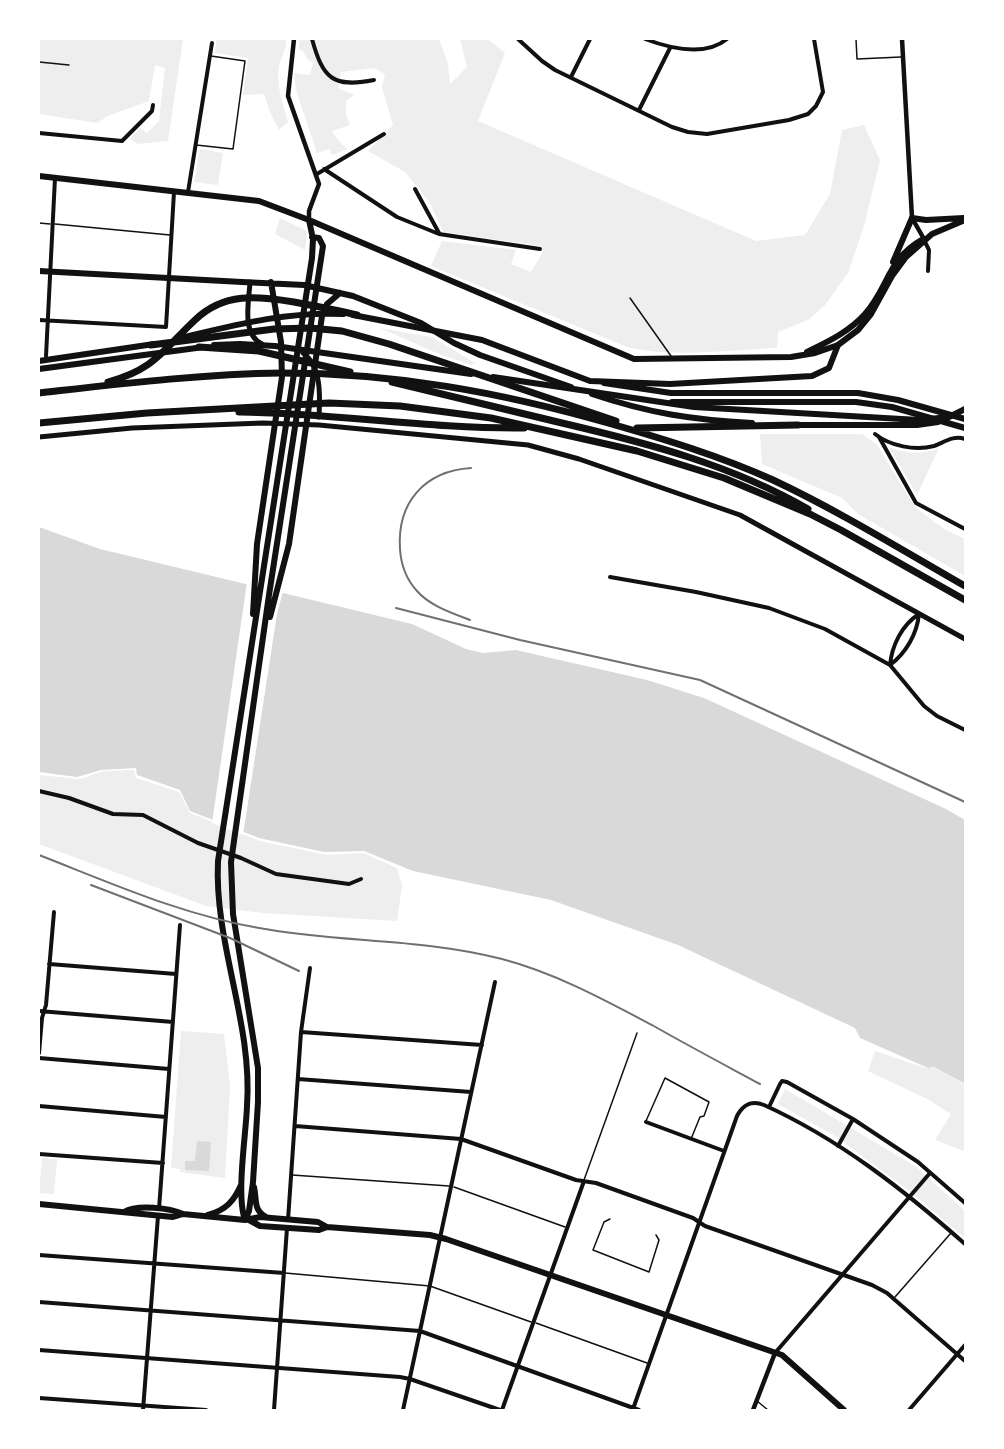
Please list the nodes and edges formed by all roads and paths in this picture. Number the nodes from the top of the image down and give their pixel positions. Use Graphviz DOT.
graph roads {
  1 [pos="294,39"];
  2 [pos="312,39"];
  3 [pos="518,39"];
  4 [pos="528,39"];
  5 [pos="590,39"];
  6 [pos="645,39"];
  7 [pos="727,39"];
  8 [pos="814,39"];
  9 [pos="856,39"];
  10 [pos="902,39"];
  11 [pos="212,43"];
  12 [pos="522,44"];
  13 [pos="670,48"];
  14 [pos="210,56"];
  15 [pos="903,57"];
  16 [pos="39,62"];
  17 [pos="69,64"];
  18 [pos="571,77"];
  19 [pos="375,80"];
  20 [pos="153,105"];
  21 [pos="639,110"];
  22 [pos="39,133"];
  23 [pos="384,134"];
  24 [pos="195,145"];
  25 [pos="324,169"];
  26 [pos="316,174"];
  27 [pos="39,176"];
  28 [pos="55,177"];
  29 [pos="415,189"];
  30 [pos="174,191"];
  31 [pos="188,192"];
  32 [pos="912,218"];
  33 [pos="965,219"];
  34 [pos="309,220"];
  35 [pos="39,223"];
  36 [pos="53,224"];
  37 [pos="439,234"];
  38 [pos="171,235"];
  39 [pos="312,237"];
  40 [pos="924,239"];
  41 [pos="540,249"];
  42 [pos="39,271"];
  43 [pos="890,271"];
  44 [pos="928,271"];
  45 [pos="50,272"];
  46 [pos="169,278"];
  47 [pos="250,282"];
  48 [pos="271,282"];
  49 [pos="340,292"];
  50 [pos="630,298"];
  51 [pos="357,315"];
  52 [pos="39,320"];
  53 [pos="48,321"];
  54 [pos="151,345"];
  55 [pos="837,345"];
  56 [pos="199,347"];
  57 [pos="46,356"];
  58 [pos="800,356"];
  59 [pos="673,359"];
  60 [pos="39,361"];
  61 [pos="39,369"];
  62 [pos="590,381"];
  63 [pos="90,387"];
  64 [pos="39,393"];
  65 [pos="647,399"];
  66 [pos="965,409"];
  67 [pos="182,411"];
  68 [pos="949,417"];
  69 [pos="965,419"];
  70 [pos="39,423"];
  71 [pos="319,425"];
  72 [pos="798,425"];
  73 [pos="965,428"];
  74 [pos="39,437"];
  75 [pos="664,438"];
  76 [pos="965,439"];
  77 [pos="965,529"];
  78 [pos="841,530"];
  79 [pos="610,577"];
  80 [pos="965,586"];
  81 [pos="965,600"];
  82 [pos="919,614"];
  83 [pos="252,634"];
  84 [pos="965,639"];
  85 [pos="264,641"];
  86 [pos="890,665"];
  87 [pos="965,730"];
  88 [pos="39,791"];
  89 [pos="361,879"];
  90 [pos="54,912"];
  91 [pos="180,926"];
  92 [pos="49,964"];
  93 [pos="310,968"];
  94 [pos="176,974"];
  95 [pos="495,982"];
  96 [pos="41,1011"];
  97 [pos="173,1022"];
  98 [pos="301,1032"];
  99 [pos="638,1033"];
  100 [pos="482,1045"];
  101 [pos="39,1053"];
  102 [pos="39,1058"];
  103 [pos="169,1069"];
  104 [pos="298,1079"];
  105 [pos="471,1092"];
  106 [pos="39,1106"];
  107 [pos="769,1107"];
  108 [pos="166,1117"];
  109 [pos="853,1119"];
  110 [pos="646,1122"];
  111 [pos="295,1126"];
  112 [pos="461,1139"];
  113 [pos="691,1139"];
  114 [pos="838,1146"];
  115 [pos="724,1151"];
  116 [pos="39,1154"];
  117 [pos="163,1163"];
  118 [pos="930,1173"];
  119 [pos="291,1174"];
  120 [pos="242,1181"];
  121 [pos="584,1181"];
  122 [pos="252,1182"];
  123 [pos="452,1186"];
  124 [pos="910,1196"];
  125 [pos="965,1203"];
  126 [pos="39,1204"];
  127 [pos="159,1213"];
  128 [pos="203,1216"];
  129 [pos="270,1218"];
  130 [pos="247,1220"];
  131 [pos="288,1220"];
  132 [pos="610,1220"];
  133 [pos="699,1222"];
  134 [pos="327,1227"];
  135 [pos="287,1228"];
  136 [pos="567,1228"];
  137 [pos="952,1232"];
  138 [pos="656,1235"];
  139 [pos="441,1237"];
  140 [pos="965,1244"];
  141 [pos="39,1255"];
  142 [pos="154,1263"];
  143 [pos="284,1273"];
  144 [pos="550,1274"];
  145 [pos="842,1275"];
  146 [pos="430,1286"];
  147 [pos="894,1299"];
  148 [pos="39,1302"];
  149 [pos="151,1310"];
  150 [pos="666,1315"];
  151 [pos="280,1320"];
  152 [pos="533,1323"];
  153 [pos="420,1331"];
  154 [pos="965,1345"];
  155 [pos="39,1350"];
  156 [pos="775,1353"];
  157 [pos="957,1354"];
  158 [pos="147,1358"];
  159 [pos="965,1361"];
  160 [pos="649,1363"];
  161 [pos="518,1366"];
  162 [pos="277,1368"];
  163 [pos="410,1379"];
  164 [pos="39,1398"];
  165 [pos="756,1400"];
  166 [pos="143,1408"];
  167 [pos="633,1409"];
  168 [pos="206,1410"];
  169 [pos="274,1410"];
  170 [pos="403,1410"];
  171 [pos="501,1410"];
  172 [pos="639,1410"];
  173 [pos="753,1410"];
  174 [pos="768,1410"];
  175 [pos="844,1410"];
  176 [pos="909,1410"];
  1 -- 26 [label="street"];
  2 -- 19 [label="street"];
  3 -- 12 [label="street"];
  4 -- 12 [label="street"];
  5 -- 18 [label="street"];
  6 -- 13 [label="street"];
  7 -- 13 [label="street"];
  8 -- 21 [label="street"];
  9 -- 15 [label="lane"];
  10 -- 15 [label="street"];
  11 -- 14 [label="street"];
  12 -- 18 [label="street"];
  13 -- 21 [label="street"];
  14 -- 24 [label="street"];
  14 -- 24 [label="lane"];
  15 -- 32 [label="street"];
  16 -- 17 [label="lane"];
  18 -- 21 [label="street"];
  20 -- 22 [label="street"];
  23 -- 25 [label="street"];
  24 -- 31 [label="street"];
  25 -- 26 [label="street"];
  25 -- 37 [label="street"];
  26 -- 34 [label="street"];
  27 -- 28 [label="main road"];
  28 -- 30 [label="main road"];
  28 -- 36 [label="street"];
  29 -- 37 [label="street"];
  30 -- 31 [label="main road"];
  30 -- 38 [label="street"];
  31 -- 34 [label="main road"];
  32 -- 33 [label="main road"];
  32 -- 40 [label="street"];
  32 -- 43 [label="main road"];
  33 -- 40 [label="main road"];
  34 -- 39 [label="main road"];
  34 -- 59 [label="main road"];
  35 -- 36 [label="lane"];
  36 -- 38 [label="lane"];
  36 -- 45 [label="street"];
  37 -- 41 [label="street"];
  38 -- 46 [label="street"];
  39 -- 83 [label="main road"];
  39 -- 85 [label="main road"];
  40 -- 43 [label="main road"];
  40 -- 44 [label="street"];
  40 -- 55 [label="main road"];
  42 -- 45 [label="main road"];
  43 -- 58 [label="main road"];
  45 -- 46 [label="main road"];
  45 -- 53 [label="street"];
  46 -- 47 [label="main road"];
  46 -- 53 [label="street"];
  47 -- 48 [label="main road"];
  47 -- 71 [label="main road"];
  48 -- 49 [label="main road"];
  48 -- 83 [label="main road"];
  49 -- 72 [label="main road"];
  49 -- 85 [label="main road"];
  50 -- 59 [label="lane"];
  51 -- 54 [label="main road"];
  51 -- 62 [label="main road"];
  51 -- 63 [label="highway"];
  52 -- 53 [label="street"];
  53 -- 57 [label="street"];
  54 -- 60 [label="main road"];
  54 -- 75 [label="highway"];
  55 -- 58 [label="main road"];
  55 -- 62 [label="main road"];
  56 -- 61 [label="main road"];
  56 -- 65 [label="main road"];
  56 -- 78 [label="highway"];
  58 -- 59 [label="main road"];
  62 -- 69 [label="main road"];
  63 -- 64 [label="highway"];
  63 -- 75 [label="highway"];
  65 -- 68 [label="main road"];
  65 -- 73 [label="main road"];
  66 -- 68 [label="main road"];
  67 -- 70 [label="highway"];
  67 -- 72 [label="highway"];
  67 -- 78 [label="highway"];
  68 -- 72 [label="main road"];
  71 -- 74 [label="main road"];
  71 -- 82 [label="main road"];
  75 -- 80 [label="highway"];
  76 -- 77 [label="street"];
  78 -- 81 [label="highway"];
  79 -- 86 [label="street"];
  82 -- 84 [label="main road"];
  82 -- 86 [label="street"];
  82 -- 86 [label="street"];
  83 -- 120 [label="main road"];
  85 -- 122 [label="main road"];
  86 -- 87 [label="street"];
  88 -- 89 [label="street"];
  90 -- 92 [label="street"];
  91 -- 94 [label="street"];
  92 -- 94 [label="street"];
  92 -- 96 [label="street"];
  93 -- 98 [label="street"];
  94 -- 97 [label="street"];
  95 -- 100 [label="street"];
  96 -- 97 [label="street"];
  96 -- 101 [label="street"];
  97 -- 103 [label="street"];
  98 -- 100 [label="street"];
  98 -- 104 [label="street"];
  99 -- 121 [label="lane"];
  100 -- 105 [label="street"];
  102 -- 103 [label="street"];
  103 -- 108 [label="street"];
  104 -- 105 [label="street"];
  104 -- 111 [label="street"];
  105 -- 112 [label="street"];
  106 -- 108 [label="street"];
  107 -- 109 [label="street"];
  107 -- 114 [label="street"];
  107 -- 115 [label="street"];
  108 -- 117 [label="street"];
  109 -- 114 [label="street"];
  109 -- 118 [label="street"];
  110 -- 113 [label="street"];
  110 -- 113 [label="lane"];
  111 -- 112 [label="street"];
  111 -- 119 [label="street"];
  112 -- 121 [label="street"];
  112 -- 123 [label="street"];
  113 -- 115 [label="street"];
  114 -- 124 [label="street"];
  115 -- 133 [label="street"];
  116 -- 117 [label="street"];
  117 -- 127 [label="street"];
  118 -- 124 [label="street"];
  118 -- 125 [label="street"];
  119 -- 123 [label="lane"];
  119 -- 131 [label="street"];
  120 -- 128 [label="main road"];
  120 -- 130 [label="main road"];
  121 -- 133 [label="street"];
  121 -- 136 [label="street"];
  122 -- 129 [label="main road"];
  122 -- 130 [label="main road"];
  123 -- 136 [label="lane"];
  123 -- 139 [label="street"];
  124 -- 137 [label="street"];
  124 -- 145 [label="street"];
  126 -- 127 [label="main road"];
  127 -- 128 [label="main road"];
  127 -- 142 [label="street"];
  128 -- 130 [label="main road"];
  129 -- 130 [label="main road"];
  129 -- 131 [label="main road"];
  130 -- 135 [label="main road"];
  131 -- 134 [label="main road"];
  132 -- 138 [label="lane"];
  133 -- 145 [label="street"];
  133 -- 150 [label="street"];
  134 -- 135 [label="main road"];
  134 -- 139 [label="main road"];
  135 -- 143 [label="street"];
  136 -- 144 [label="street"];
  137 -- 140 [label="street"];
  137 -- 147 [label="lane"];
  139 -- 144 [label="main road"];
  139 -- 146 [label="street"];
  141 -- 142 [label="street"];
  142 -- 143 [label="street"];
  142 -- 149 [label="street"];
  143 -- 146 [label="lane"];
  143 -- 151 [label="street"];
  144 -- 150 [label="main road"];
  144 -- 152 [label="street"];
  145 -- 147 [label="street"];
  145 -- 156 [label="street"];
  146 -- 152 [label="lane"];
  146 -- 153 [label="street"];
  147 -- 157 [label="street"];
  148 -- 149 [label="street"];
  149 -- 151 [label="street"];
  149 -- 158 [label="street"];
  150 -- 156 [label="main road"];
  150 -- 160 [label="street"];
  151 -- 153 [label="street"];
  151 -- 162 [label="street"];
  152 -- 160 [label="lane"];
  152 -- 161 [label="street"];
  153 -- 161 [label="street"];
  153 -- 163 [label="street"];
  154 -- 157 [label="street"];
  155 -- 158 [label="street"];
  156 -- 165 [label="street"];
  156 -- 175 [label="main road"];
  157 -- 159 [label="street"];
  157 -- 176 [label="street"];
  158 -- 162 [label="street"];
  158 -- 166 [label="street"];
  160 -- 167 [label="street"];
  161 -- 167 [label="street"];
  161 -- 171 [label="street"];
  162 -- 163 [label="street"];
  162 -- 169 [label="street"];
  163 -- 170 [label="street"];
  163 -- 171 [label="street"];
  164 -- 166 [label="street"];
  165 -- 173 [label="street"];
  165 -- 174 [label="lane"];
  166 -- 168 [label="street"];
  167 -- 172 [label="street"];
}
